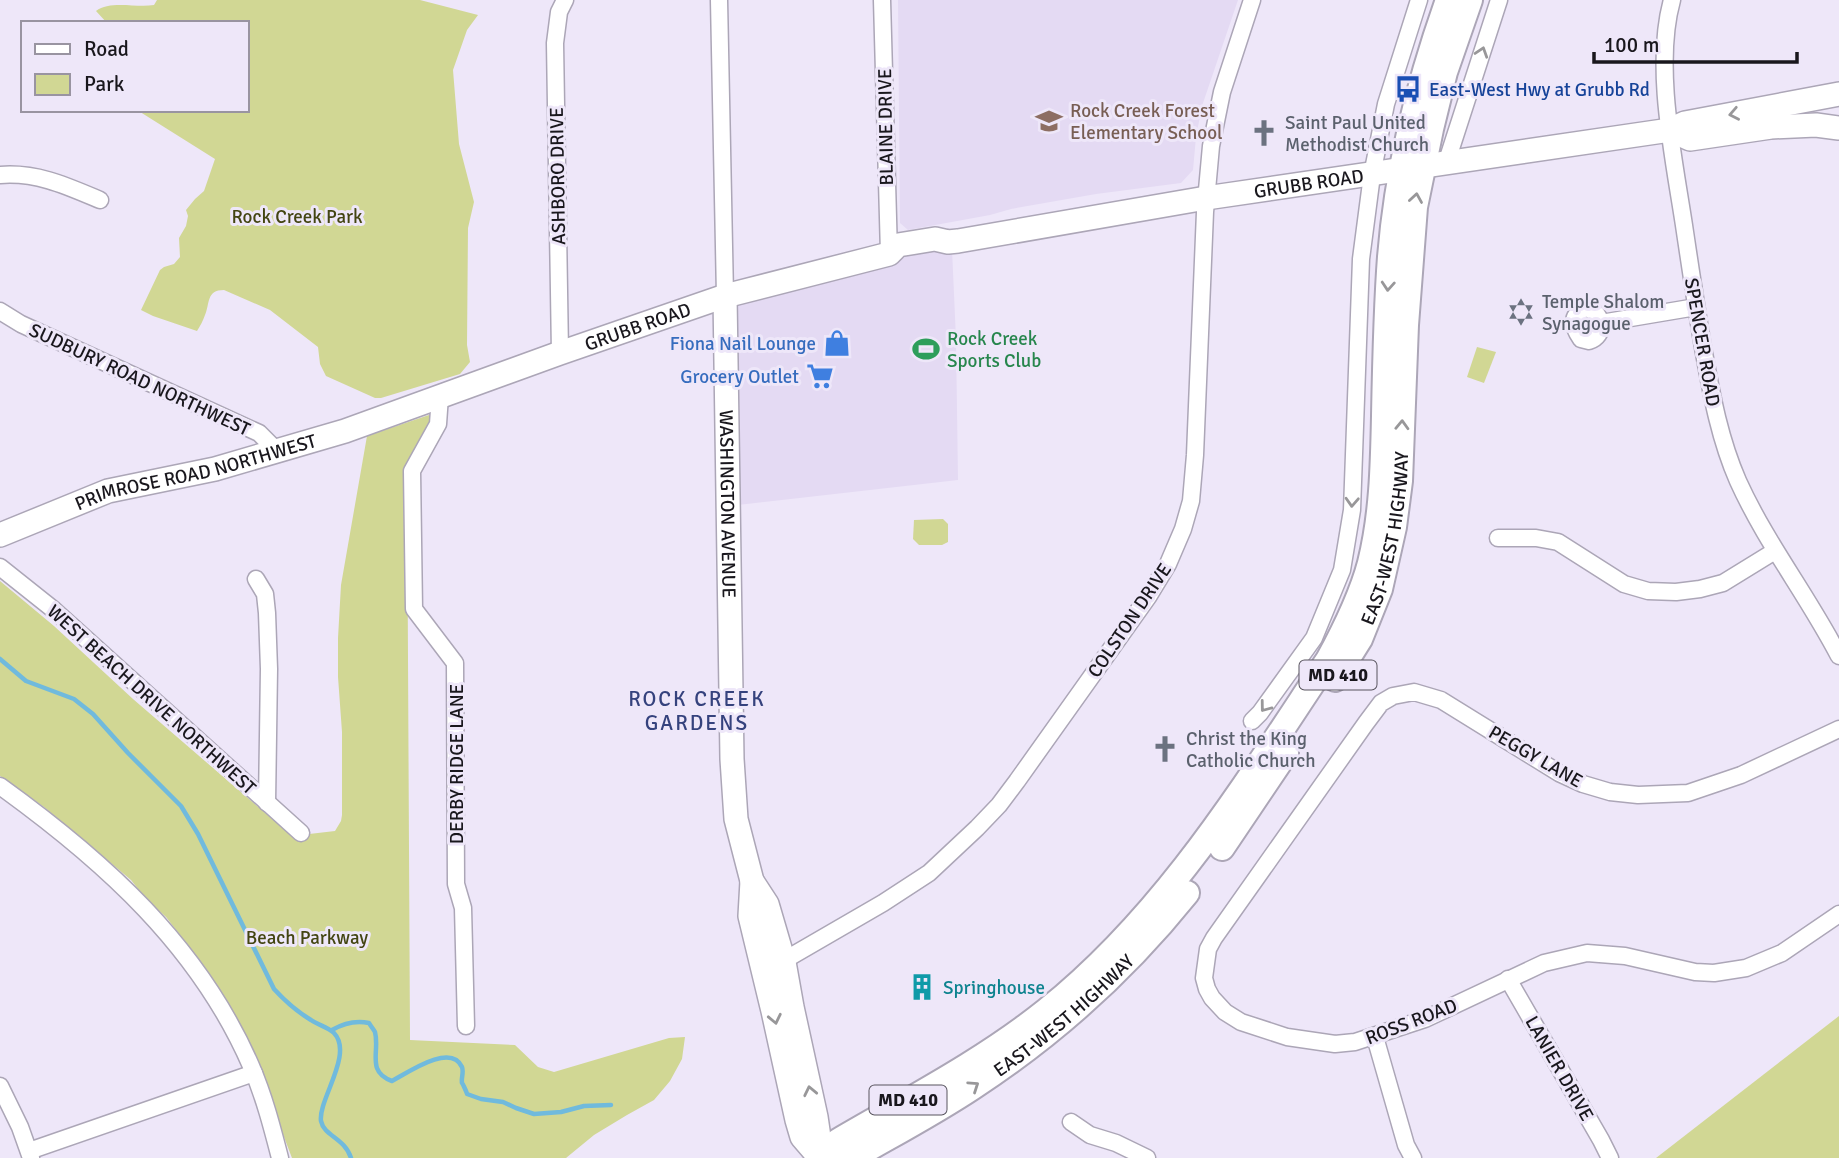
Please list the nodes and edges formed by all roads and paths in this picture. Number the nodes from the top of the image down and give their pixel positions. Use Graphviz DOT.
graph roads {
  1 [pos="565,0"];
  2 [pos="719,0"];
  3 [pos="882,0"];
  4 [pos="1252,0"];
  5 [pos="1419,0"];
  6 [pos="1448,0"];
  7 [pos="1470,0"];
  8 [pos="1499,0"];
  9 [pos="1672,0"];
  10 [pos="1839,94"];
  11 [pos="1800,102"];
  12 [pos="1839,111"];
  13 [pos="1839,128"];
  14 [pos="1670,130"];
  15 [pos="1423,167"];
  16 [pos="0,175"];
  17 [pos="1372,175"];
  18 [pos="1206,198"];
  19 [pos="100,200"];
  20 [pos="889,254"];
  21 [pos="725,296"];
  22 [pos="1696,307"];
  23 [pos="0,311"];
  24 [pos="1601,323"];
  25 [pos="560,353"];
  26 [pos="440,396"];
  27 [pos="392,413"];
  28 [pos="277,451"];
  29 [pos="0,535"];
  30 [pos="1497,538"];
  31 [pos="1775,551"];
  32 [pos="0,568"];
  33 [pos="256,579"];
  34 [pos="1839,656"];
  35 [pos="1306,671"];
  36 [pos="1252,721"];
  37 [pos="1366,723"];
  38 [pos="1839,729"];
  39 [pos="0,786"];
  40 [pos="267,803"];
  41 [pos="301,833"];
  42 [pos="1839,914"];
  43 [pos="774,967"];
  44 [pos="1508,979"];
  45 [pos="466,1026"];
  46 [pos="1375,1037"];
  47 [pos="254,1073"];
  48 [pos="0,1086"];
  49 [pos="1071,1122"];
  50 [pos="30,1154"];
  51 [pos="279,1158"];
  52 [pos="822,1158"];
  53 [pos="852,1158"];
  54 [pos="1147,1158"];
  55 [pos="1413,1158"];
  56 [pos="1610,1158"];
  1 -- 25 [label="street, ASHBORO DRIVE"];
  2 -- 21 [label="street, WASHINGTON AVENUE"];
  3 -- 20 [label="street, BLAINE DRIVE"];
  4 -- 18 [label="street, COLSTON DRIVE"];
  5 -- 17 [label="street, EAST-WEST HIGHWAY"];
  6 -- 15 [label="main road, EAST-WEST HIGHWAY / MD 410"];
  7 -- 15 [label="main road, EAST-WEST HIGHWAY / MD 410"];
  15 -- 8 [label="street, EAST-WEST HIGHWAY, one-way"];
  9 -- 14 [label="street, SPENCER ROAD"];
  10 -- 11 [label="street, GRUBB ROAD"];
  11 -- 12 [label="street"];
  11 -- 14 [label="street, GRUBB ROAD, one-way"];
  13 -- 14 [label="street, GRUBB ROAD"];
  14 -- 15 [label="street, GRUBB ROAD"];
  14 -- 22 [label="street, SPENCER ROAD"];
  15 -- 17 [label="street, GRUBB ROAD"];
  15 -- 35 [label="main road, EAST-WEST HIGHWAY / MD 410, one-way"];
  53 -- 15 [label="main road, EAST-WEST HIGHWAY / MD 410, one-way"];
  16 -- 19 [label="street"];
  17 -- 18 [label="street, GRUBB ROAD"];
  17 -- 35 [label="street, EAST-WEST HIGHWAY, one-way"];
  18 -- 20 [label="street, GRUBB ROAD"];
  18 -- 43 [label="street, COLSTON DRIVE"];
  20 -- 21 [label="street, GRUBB ROAD"];
  21 -- 25 [label="street, GRUBB ROAD"];
  21 -- 43 [label="street, WASHINGTON AVENUE"];
  22 -- 24 [label="street"];
  22 -- 31 [label="street, SPENCER ROAD"];
  23 -- 28 [label="street, SUDBURY ROAD NORTHWEST"];
  25 -- 26 [label="street, GRUBB ROAD"];
  26 -- 27 [label="street, GRUBB ROAD"];
  26 -- 45 [label="street, DERBY RIDGE LANE"];
  27 -- 28 [label="street, PRIMROSE ROAD NORTHWEST"];
  28 -- 29 [label="street, PRIMROSE ROAD NORTHWEST"];
  30 -- 31 [label="street"];
  31 -- 34 [label="street, SPENCER ROAD"];
  32 -- 40 [label="street, WEST BEACH DRIVE NORTHWEST"];
  33 -- 40 [label="street"];
  35 -- 36 [label="street, EAST-WEST HIGHWAY, one-way"];
  35 -- 52 [label="main road, EAST-WEST HIGHWAY / MD 410"];
  37 -- 38 [label="street, PEGGY LANE"];
  37 -- 46 [label="street, ROSS ROAD"];
  39 -- 47 [label="street"];
  40 -- 41 [label="street, WEST BEACH DRIVE NORTHWEST"];
  42 -- 44 [label="street, ROSS ROAD"];
  43 -- 52 [label="street, WASHINGTON AVENUE"];
  44 -- 46 [label="street, ROSS ROAD"];
  44 -- 56 [label="street, LANIER DRIVE"];
  46 -- 55 [label="street"];
  47 -- 50 [label="street"];
  47 -- 51 [label="street"];
  48 -- 50 [label="street"];
  49 -- 54 [label="street"];
}
